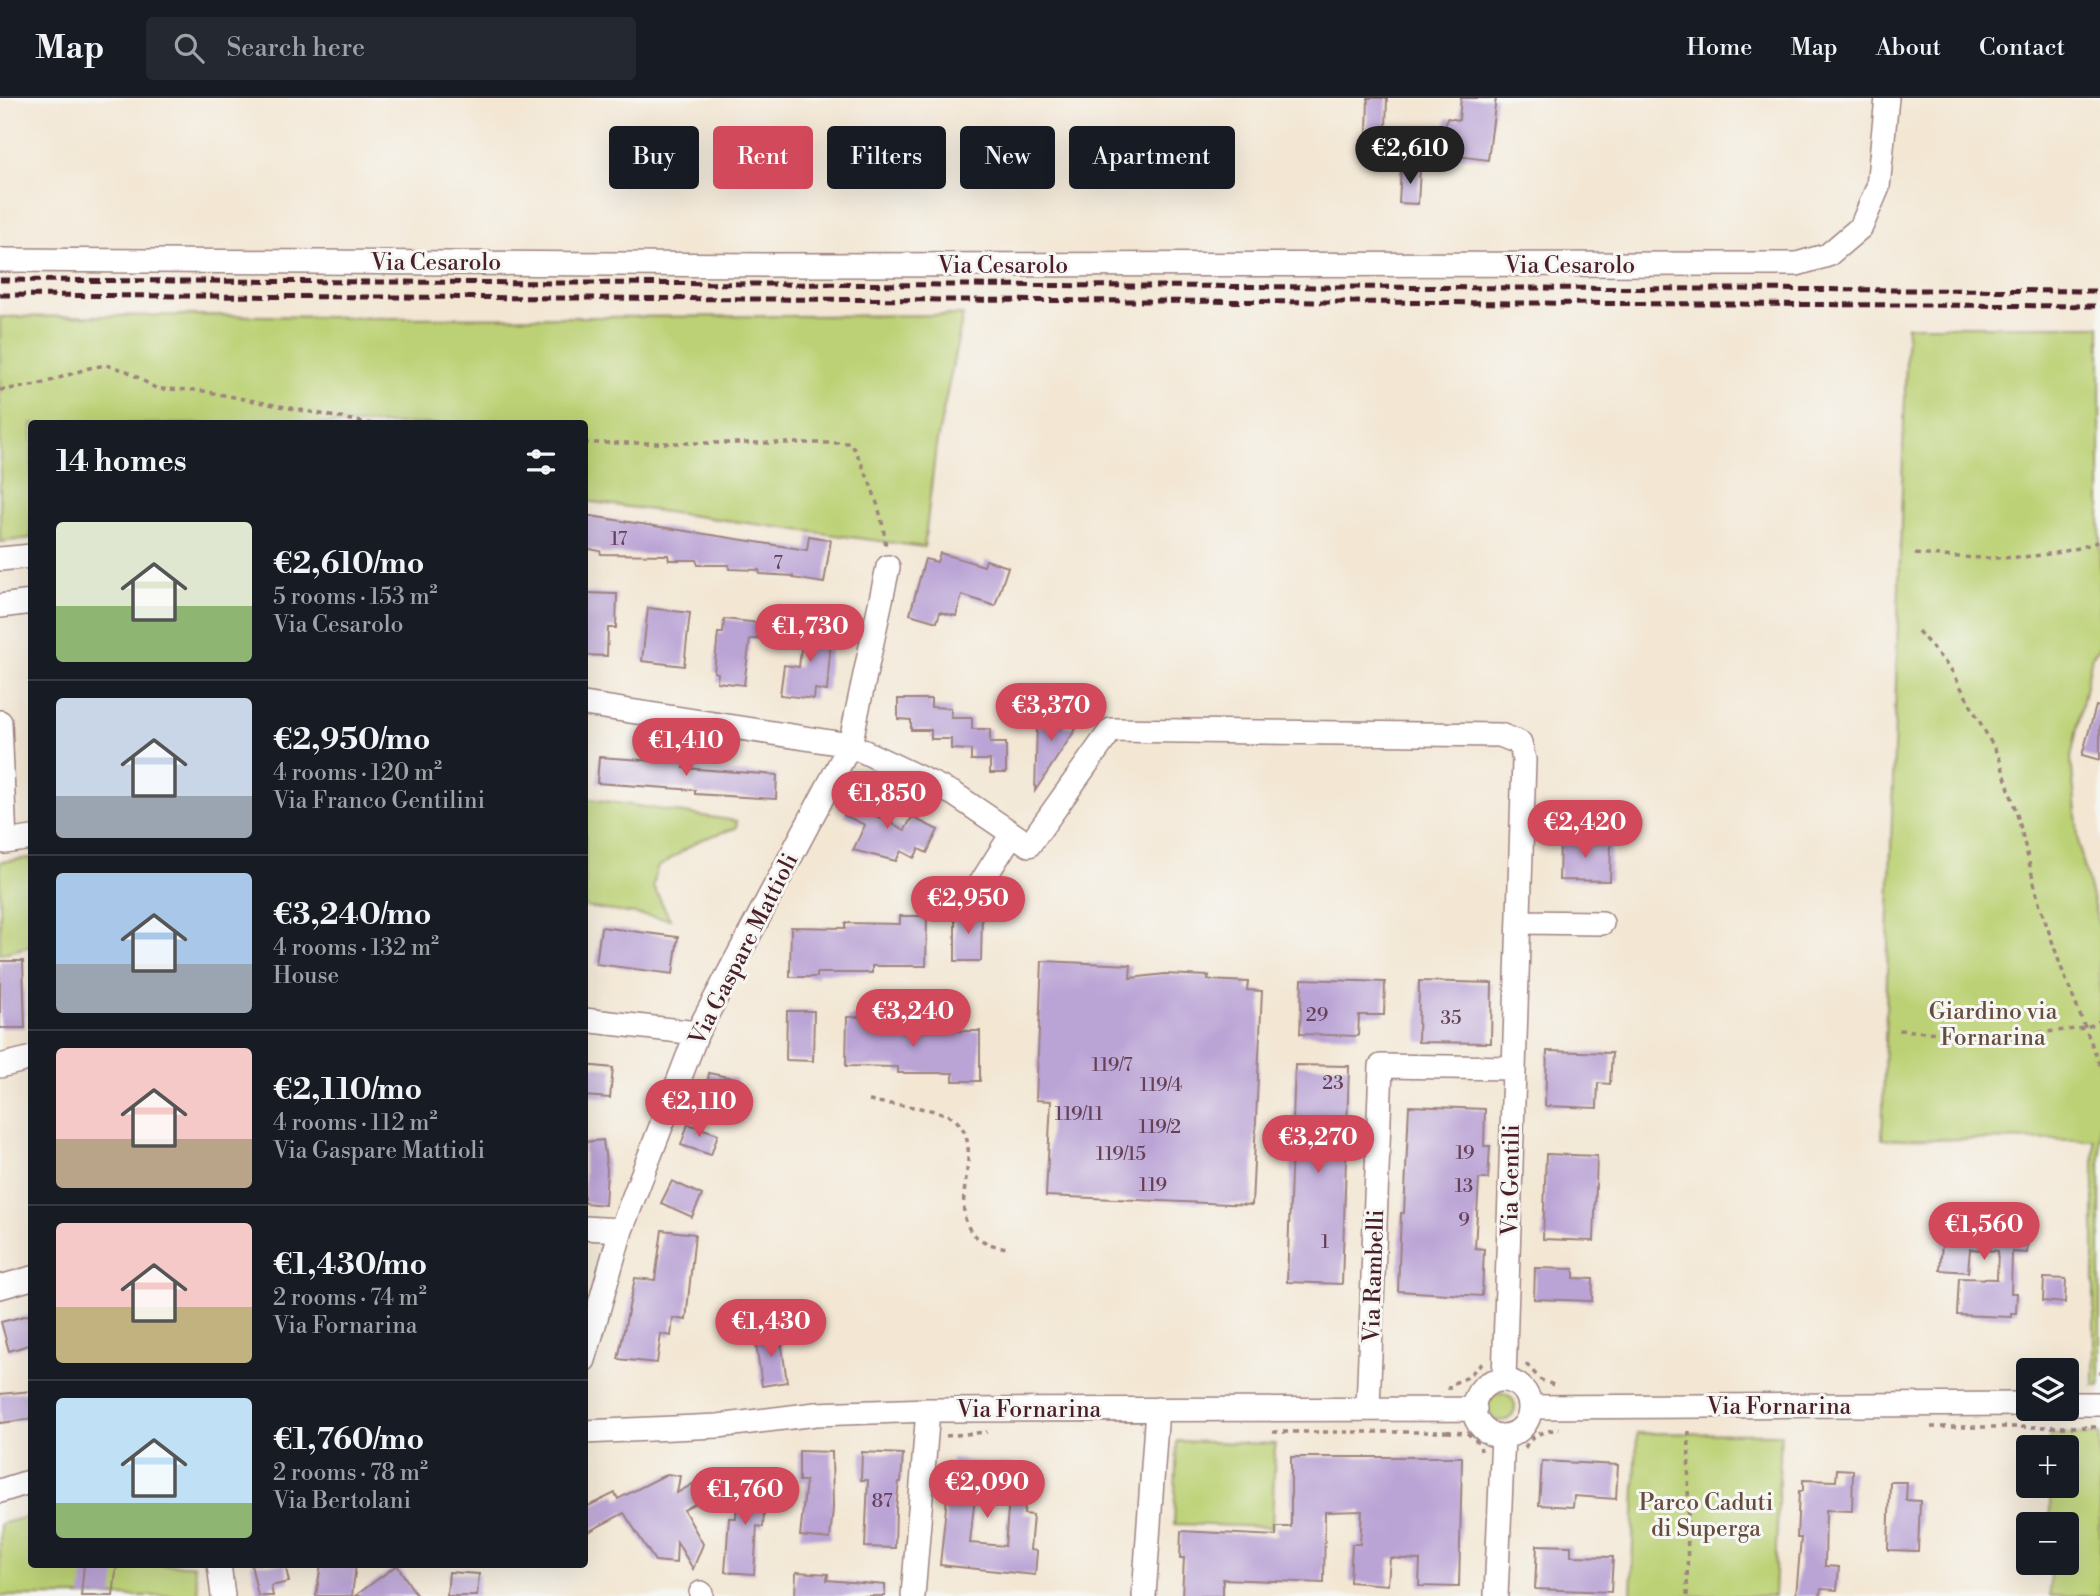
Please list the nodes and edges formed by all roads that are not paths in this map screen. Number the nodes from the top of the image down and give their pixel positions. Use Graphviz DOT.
graph roads {
  1 [pos="1887,98"];
  2 [pos="0,260"];
  3 [pos="28,556"];
  4 [pos="0,559"];
  5 [pos="888,567"];
  6 [pos="28,602"];
  7 [pos="0,606"];
  8 [pos="588,705"];
  9 [pos="0,722"];
  10 [pos="850,745"];
  11 [pos="28,839"];
  12 [pos="1021,839"];
  13 [pos="981,883"];
  14 [pos="1518,922"];
  15 [pos="1602,923"];
  16 [pos="588,1020"];
  17 [pos="696,1033"];
  18 [pos="28,1059"];
  19 [pos="0,1066"];
  20 [pos="1513,1068"];
  21 [pos="588,1228"];
  22 [pos="621,1230"];
  23 [pos="28,1280"];
  24 [pos="0,1287"];
  25 [pos="588,1346"];
  26 [pos="1504,1380"];
  27 [pos="2016,1404"];
  28 [pos="2079,1404"];
  29 [pos="2100,1404"];
  30 [pos="1530,1407"];
  31 [pos="1368,1408"];
  32 [pos="1157,1409"];
  33 [pos="1475,1409"];
  34 [pos="928,1410"];
  35 [pos="588,1432"];
  36 [pos="1502,1443"];
  37 [pos="28,1482"];
  38 [pos="0,1491"];
  39 [pos="220,1568"];
  40 [pos="223,1596"];
  41 [pos="913,1596"];
  42 [pos="1144,1596"];
  43 [pos="1496,1596"];
  1 -- 2 [label="street, Via Cesarolo"];
  3 -- 4 [label="street"];
  5 -- 10 [label="street, Via Gaspare Mattioli"];
  6 -- 7 [label="street"];
  8 -- 10 [label="street"];
  9 -- 11 [label="street"];
  10 -- 12 [label="street"];
  10 -- 17 [label="street, Via Gaspare Mattioli"];
  12 -- 13 [label="street"];
  12 -- 14 [label="street, Via Gentili"];
  14 -- 15 [label="street"];
  14 -- 20 [label="street, Via Gentili"];
  16 -- 17 [label="street"];
  17 -- 22 [label="street, Via Gaspare Mattioli"];
  18 -- 19 [label="street"];
  20 -- 26 [label="street, Via Gentili"];
  20 -- 31 [label="street, Via Rambelli"];
  21 -- 22 [label="street"];
  22 -- 25 [label="street, Via Gaspare Mattioli"];
  23 -- 24 [label="street"];
  26 -- 30 [label="street"];
  26 -- 33 [label="street"];
  27 -- 30 [label="street, Via Fornarina"];
  28 -- 29 [label="street"];
  30 -- 36 [label="street"];
  31 -- 32 [label="street, Via Fornarina"];
  31 -- 33 [label="street, Via Fornarina"];
  32 -- 34 [label="street, Via Fornarina"];
  32 -- 42 [label="street"];
  33 -- 36 [label="street"];
  34 -- 35 [label="street, Via Fornarina"];
  34 -- 41 [label="street"];
  36 -- 43 [label="street"];
  37 -- 38 [label="street"];
  39 -- 40 [label="street"];
}
